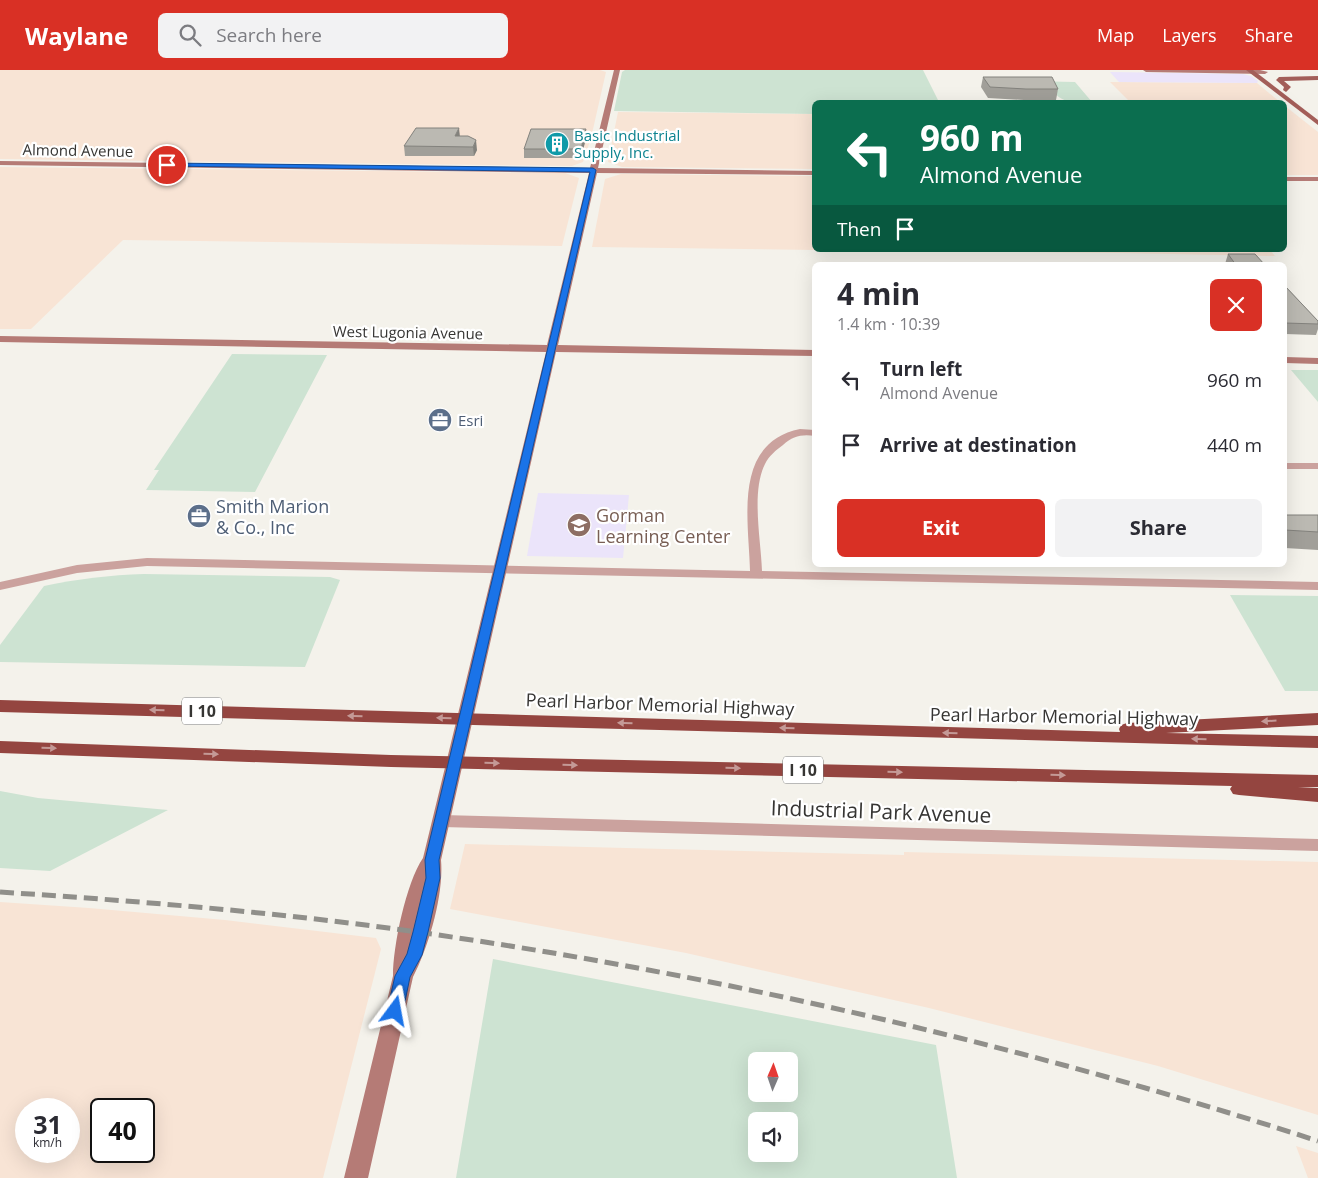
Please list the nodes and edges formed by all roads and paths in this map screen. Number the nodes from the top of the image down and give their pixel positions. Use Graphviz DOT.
graph roads {
  1 [pos="616,70"];
  2 [pos="1146,70"];
  3 [pos="1250,71"];
  4 [pos="1263,71"];
  5 [pos="1273,71"];
  6 [pos="1281,71"];
  7 [pos="1318,75"];
  8 [pos="1270,86"];
  9 [pos="1286,90"];
  10 [pos="1318,123"];
  11 [pos="0,163"];
  12 [pos="593,170"];
  13 [pos="812,173"];
  14 [pos="1287,179"];
  15 [pos="1318,179"];
  16 [pos="0,339"];
  17 [pos="552,349"];
  18 [pos="812,353"];
  19 [pos="1287,360"];
  20 [pos="1318,361"];
  21 [pos="812,433"];
  22 [pos="1287,466"];
  23 [pos="1318,466"];
  24 [pos="500,569"];
  25 [pos="756,575"];
  26 [pos="0,586"];
  27 [pos="1318,586"];
  28 [pos="0,706"];
  29 [pos="1318,719"];
  30 [pos="998,735"];
  31 [pos="1318,742"];
  32 [pos="0,747"];
  33 [pos="1083,776"];
  34 [pos="1318,781"];
  35 [pos="1318,795"];
  36 [pos="442,821"];
  37 [pos="1318,845"];
  38 [pos="356,1178"];
  1 -- 12 [label="street"];
  2 -- 3 [label="street"];
  3 -- 4 [label="street"];
  3 -- 8 [label="main road"];
  4 -- 5 [label="main road"];
  4 -- 7 [label="main road"];
  4 -- 9 [label="main road"];
  6 -- 7 [label="main road"];
  7 -- 9 [label="main road"];
  8 -- 9 [label="main road"];
  8 -- 10 [label="main road"];
  11 -- 12 [label="street, Almond Avenue"];
  12 -- 13 [label="street, Almond Avenue"];
  12 -- 17 [label="street"];
  14 -- 15 [label="street"];
  16 -- 17 [label="street, West Lugonia Avenue"];
  17 -- 18 [label="street, West Lugonia Avenue"];
  17 -- 24 [label="street"];
  19 -- 20 [label="street"];
  21 -- 25 [label="street"];
  22 -- 23 [label="street"];
  24 -- 25 [label="street"];
  24 -- 26 [label="street"];
  24 -- 36 [label="street"];
  25 -- 27 [label="street"];
  30 -- 28 [label="highway, Pearl Harbor Memorial Highway / I 10, one-way"];
  29 -- 30 [label="highway, one-way"];
  31 -- 30 [label="highway, Pearl Harbor Memorial Highway / I 10, one-way"];
  32 -- 33 [label="highway, I 10, one-way"];
  33 -- 34 [label="highway, I 10"];
  33 -- 35 [label="highway"];
  36 -- 37 [label="street, Industrial Park Avenue"];
  36 -- 38 [label="street"];
}
